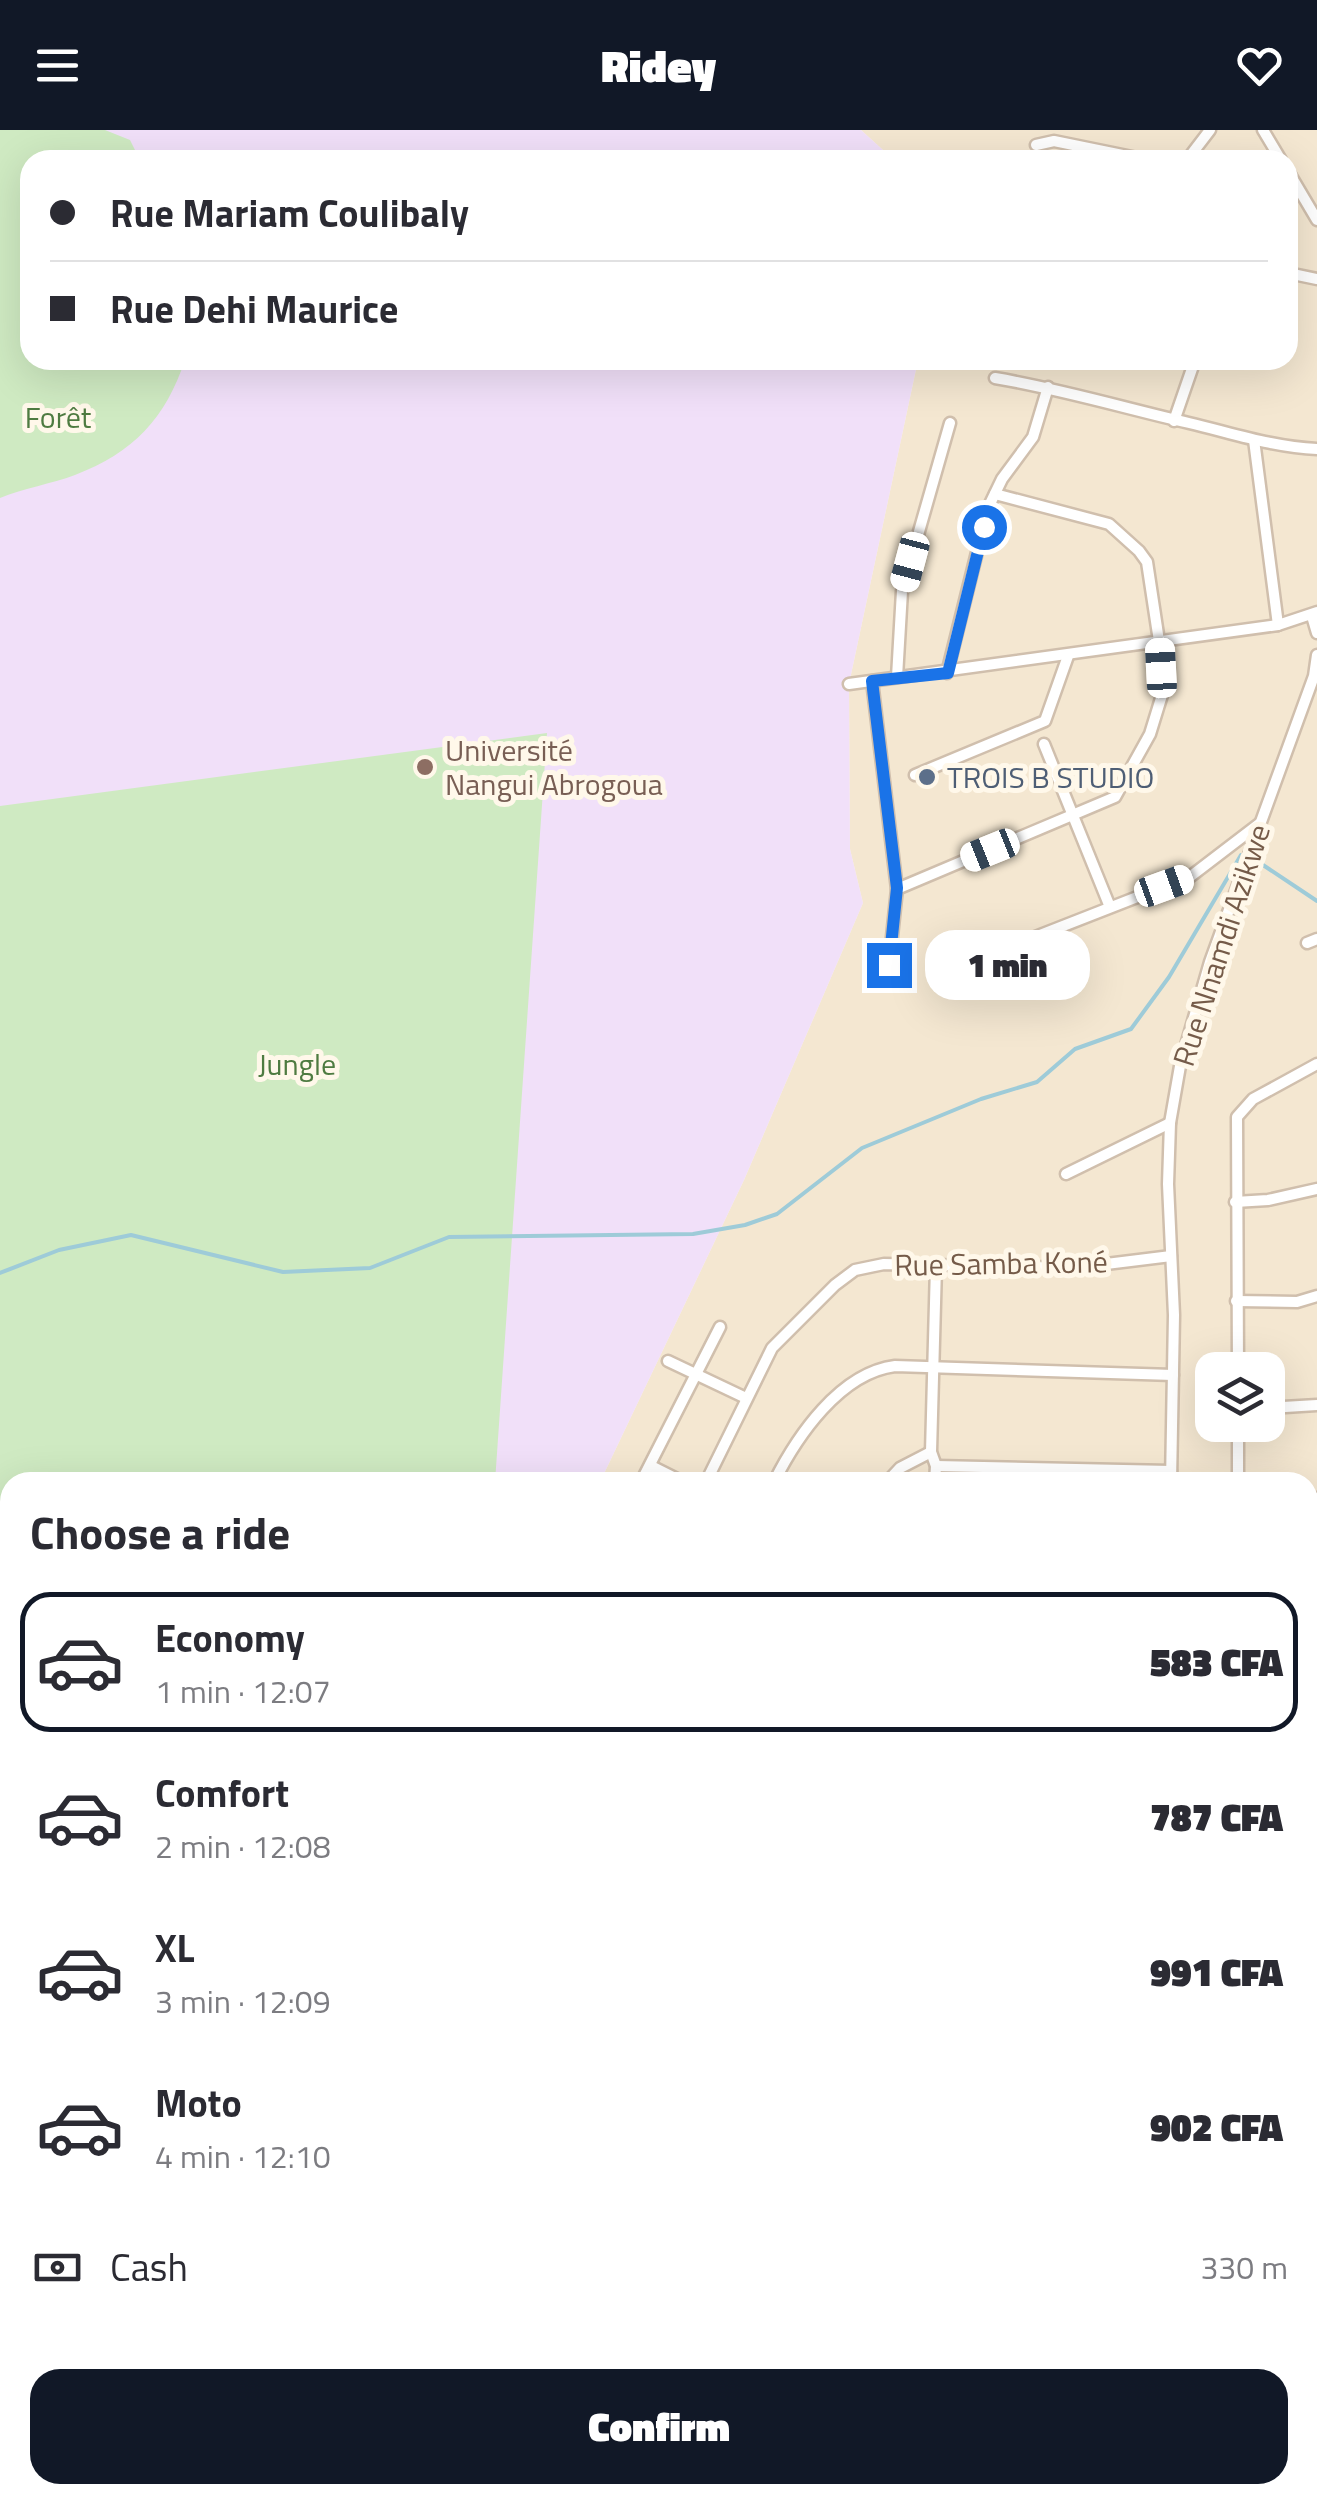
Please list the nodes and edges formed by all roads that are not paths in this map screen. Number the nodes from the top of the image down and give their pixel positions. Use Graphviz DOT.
graph roads {
  1 [pos="1210,130"];
  2 [pos="1036,145"];
  3 [pos="1098,150"];
  4 [pos="1193,150"];
  5 [pos="1298,187"];
  6 [pos="1317,220"];
  7 [pos="1192,370"];
  8 [pos="994,378"];
  9 [pos="1048,387"];
  10 [pos="1174,421"];
  11 [pos="950,423"];
  12 [pos="1254,440"];
  13 [pos="1317,449"];
  14 [pos="996,494"];
  15 [pos="1314,614"];
  16 [pos="1278,625"];
  17 [pos="1317,632"];
  18 [pos="1159,641"];
  19 [pos="1317,655"];
  20 [pos="1068,656"];
  21 [pos="948,673"];
  22 [pos="897,677"];
  23 [pos="872,681"];
  24 [pos="849,684"];
  25 [pos="1044,744"];
  26 [pos="916,776"];
  27 [pos="1075,816"];
  28 [pos="1260,824"];
  29 [pos="897,888"];
  30 [pos="1110,907"];
  31 [pos="989,954"];
  32 [pos="889,965"];
  33 [pos="1317,1064"];
  34 [pos="1170,1124"];
  35 [pos="1066,1174"];
  36 [pos="1315,1193"];
  37 [pos="1236,1202"];
  38 [pos="1170,1256"];
  39 [pos="936,1266"];
  40 [pos="1317,1296"];
  41 [pos="1236,1302"];
  42 [pos="720,1327"];
  43 [pos="1237,1352"];
  44 [pos="668,1362"];
  45 [pos="933,1368"];
  46 [pos="698,1375"];
  47 [pos="1173,1375"];
  48 [pos="746,1398"];
  49 [pos="1317,1405"];
  50 [pos="1285,1407"];
  51 [pos="1238,1442"];
  52 [pos="931,1452"];
  53 [pos="650,1466"];
  54 [pos="936,1466"];
  55 [pos="647,1472"];
  56 [pos="662,1472"];
  57 [pos="711,1472"];
  58 [pos="780,1472"];
  59 [pos="896,1472"];
  60 [pos="936,1472"];
  61 [pos="1064,1472"];
  62 [pos="1171,1472"];
  63 [pos="1238,1472"];
  1 -- 4 [label="street"];
  2 -- 3 [label="street"];
  5 -- 6 [label="street"];
  7 -- 10 [label="street"];
  8 -- 9 [label="street"];
  9 -- 10 [label="street"];
  9 -- 14 [label="street"];
  10 -- 12 [label="street"];
  11 -- 22 [label="street"];
  12 -- 13 [label="street"];
  12 -- 16 [label="street"];
  14 -- 18 [label="street"];
  14 -- 21 [label="street"];
  15 -- 16 [label="street"];
  15 -- 17 [label="street"];
  16 -- 18 [label="street"];
  18 -- 20 [label="street"];
  18 -- 27 [label="street"];
  19 -- 28 [label="street, Rue Nnamdi Azikwe"];
  20 -- 21 [label="street"];
  20 -- 26 [label="street"];
  21 -- 22 [label="street"];
  22 -- 23 [label="street"];
  23 -- 24 [label="street"];
  23 -- 29 [label="street"];
  25 -- 27 [label="street"];
  27 -- 29 [label="street"];
  27 -- 30 [label="street"];
  28 -- 30 [label="street"];
  28 -- 34 [label="street, Rue Nnamdi Azikwe"];
  29 -- 32 [label="street"];
  30 -- 31 [label="street"];
  33 -- 37 [label="street"];
  34 -- 35 [label="street"];
  34 -- 38 [label="street, Rue Nnamdi Azikwe"];
  36 -- 37 [label="street"];
  37 -- 41 [label="street"];
  38 -- 39 [label="street, Rue Samba Koné"];
  38 -- 47 [label="street, Rue Nnamdi Azikwe"];
  39 -- 45 [label="street"];
  39 -- 48 [label="street, Rue Samba Koné"];
  40 -- 41 [label="street"];
  41 -- 43 [label="street"];
  42 -- 46 [label="street"];
  44 -- 46 [label="street"];
  45 -- 47 [label="street"];
  45 -- 52 [label="street"];
  45 -- 58 [label="street"];
  46 -- 48 [label="street"];
  46 -- 53 [label="street"];
  47 -- 62 [label="street, Rue Nnamdi Azikwe"];
  48 -- 57 [label="street, Rue Samba Koné"];
  49 -- 50 [label="street"];
  51 -- 63 [label="street"];
  52 -- 54 [label="street"];
  52 -- 59 [label="street"];
  53 -- 55 [label="street"];
  53 -- 56 [label="street"];
  54 -- 60 [label="street"];
  54 -- 61 [label="street"];
}
